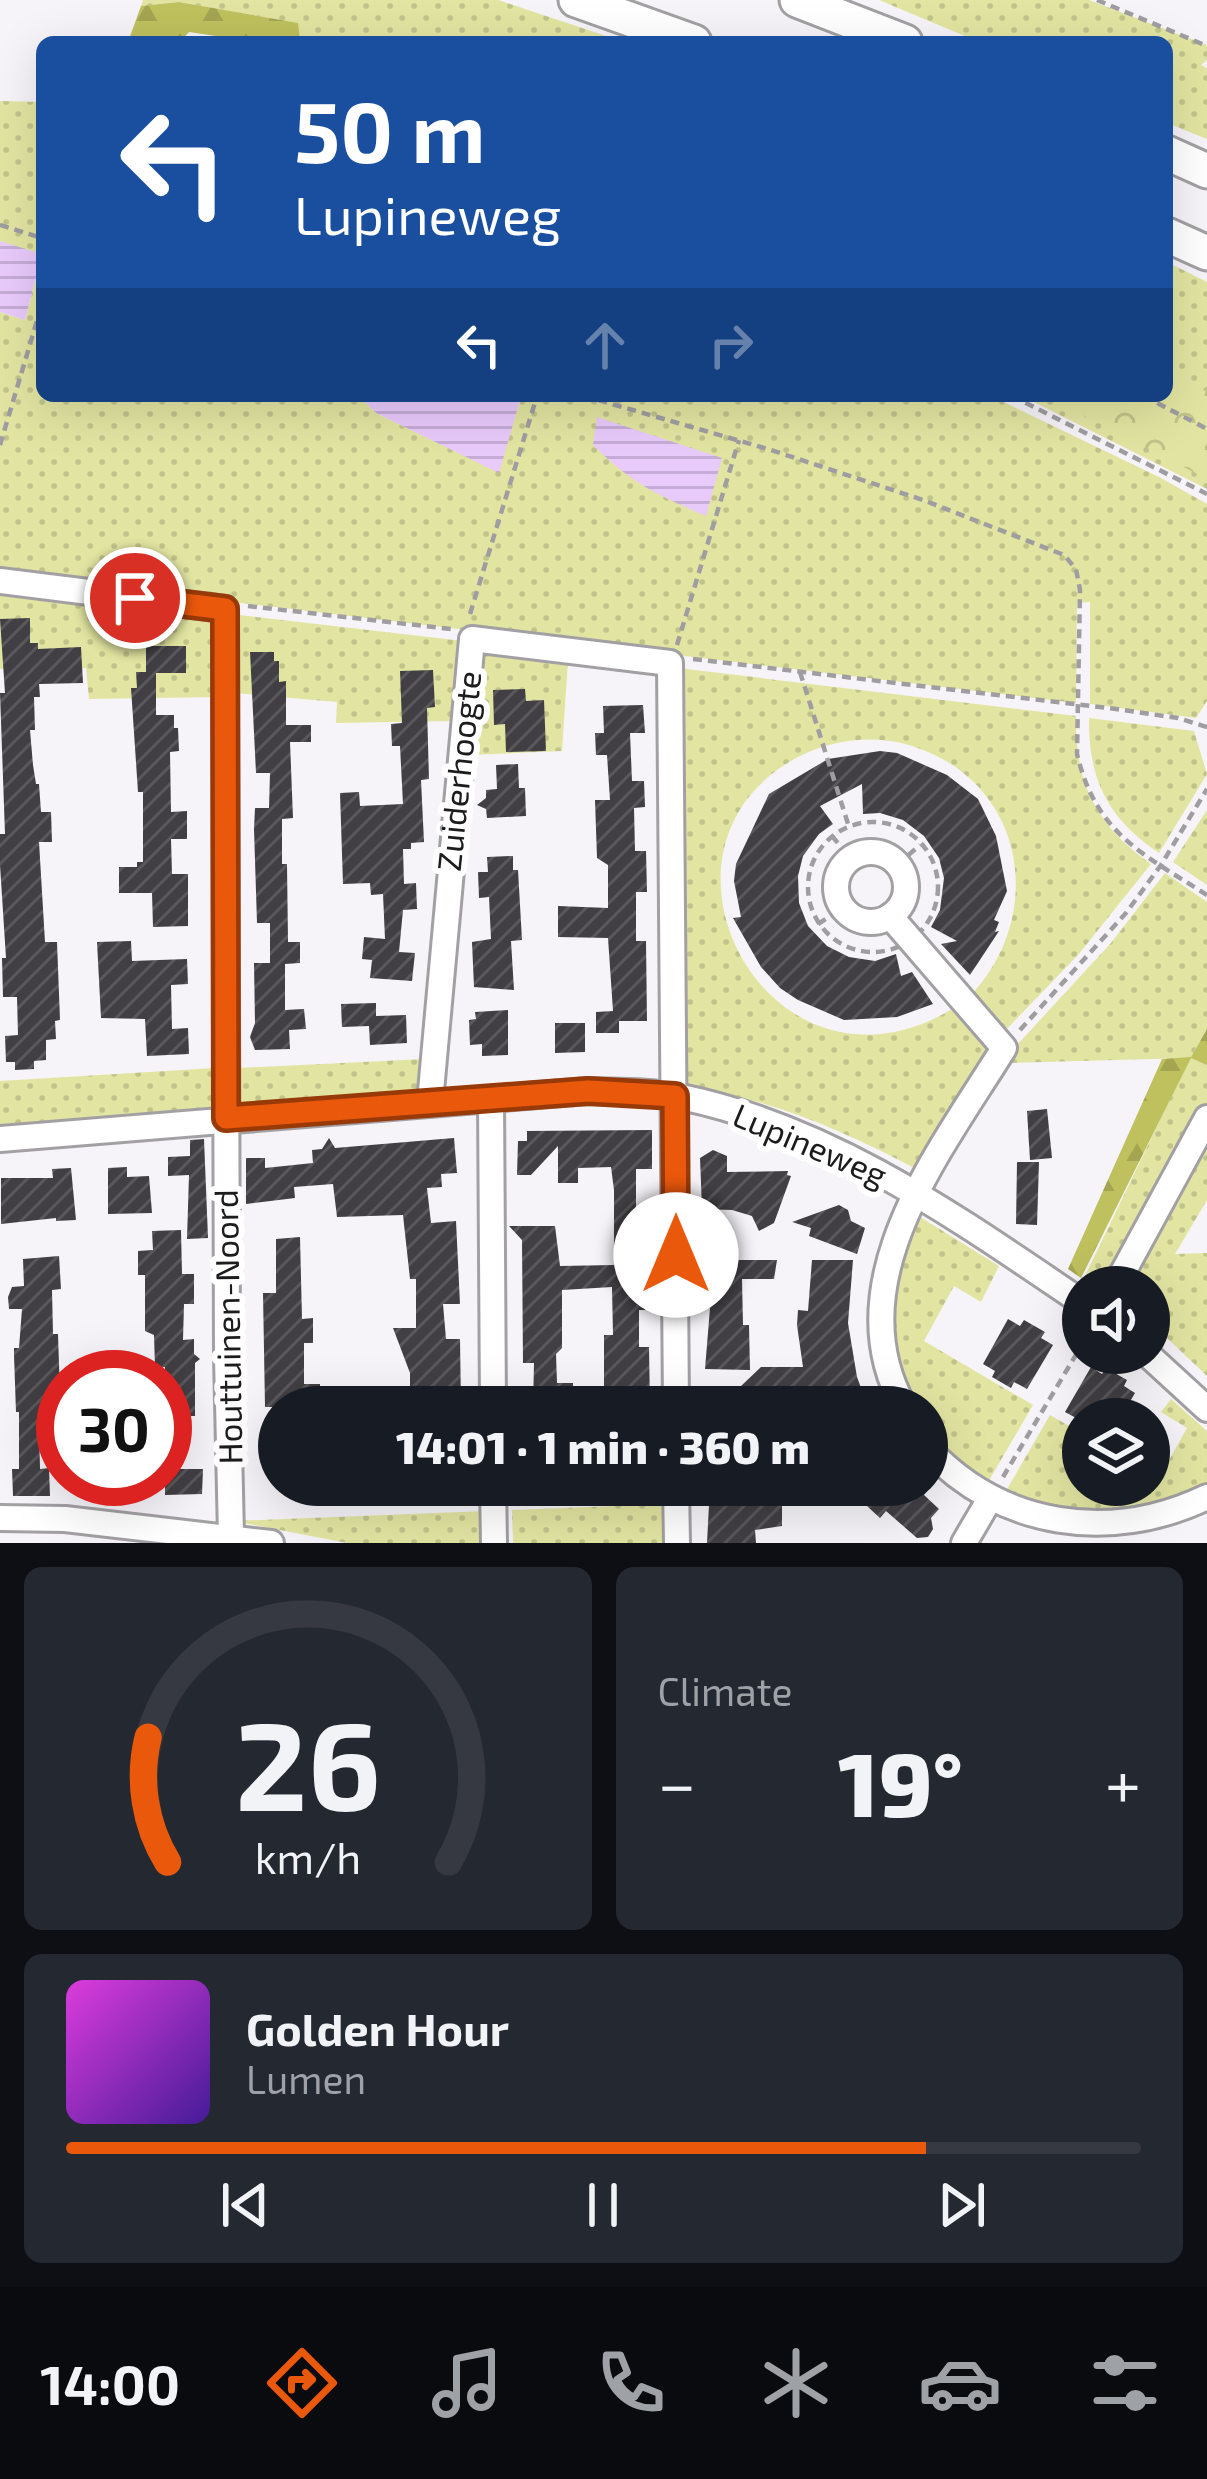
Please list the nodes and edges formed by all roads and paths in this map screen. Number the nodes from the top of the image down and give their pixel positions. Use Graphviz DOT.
graph roads {
  1 [pos="576,0"];
  2 [pos="797,0"];
  3 [pos="1097,0"];
  4 [pos="677,36"];
  5 [pos="889,36"];
  6 [pos="1207,46"];
  7 [pos="1173,156"];
  8 [pos="1207,171"];
  9 [pos="0,225"];
  10 [pos="36,236"];
  11 [pos="1173,239"];
  12 [pos="1207,253"];
  13 [pos="36,324"];
  14 [pos="535,402"];
  15 [pos="605,402"];
  16 [pos="1024,402"];
  17 [pos="1155,402"];
  18 [pos="1207,429"];
  19 [pos="739,440"];
  20 [pos="0,445"];
  21 [pos="1207,494"];
  22 [pos="0,581"];
  23 [pos="225,609"];
  24 [pos="470,631"];
  25 [pos="673,655"];
  26 [pos="800,672"];
  27 [pos="1078,705"];
  28 [pos="1207,727"];
  29 [pos="1207,789"];
  30 [pos="849,827"];
  31 [pos="832,836"];
  32 [pos="921,844"];
  33 [pos="851,859"];
  34 [pos="897,865"];
  35 [pos="1161,866"];
  36 [pos="1207,895"];
  37 [pos="843,908"];
  38 [pos="890,916"];
  39 [pos="818,924"];
  40 [pos="911,940"];
  41 [pos="1004,1048"];
  42 [pos="675,1096"];
  43 [pos="491,1099"];
  44 [pos="430,1102"];
  45 [pos="226,1118"];
  46 [pos="1207,1118"];
  47 [pos="0,1139"];
  48 [pos="914,1192"];
  49 [pos="1126,1266"];
  50 [pos="1062,1289"];
  51 [pos="1064,1374"];
  52 [pos="1169,1374"];
  53 [pos="493,1386"];
  54 [pos="676,1386"];
  55 [pos="896,1386"];
  56 [pos="1207,1408"];
  57 [pos="948,1470"];
  58 [pos="1207,1497"];
  59 [pos="988,1502"];
  60 [pos="493,1506"];
  61 [pos="676,1506"];
  62 [pos="0,1518"];
  63 [pos="231,1536"];
  64 [pos="272,1543"];
  65 [pos="494,1543"];
  66 [pos="676,1543"];
  67 [pos="964,1543"];
  1 -- 4 [label="highway"];
  2 -- 5 [label="highway"];
  3 -- 6 [label="path"];
  7 -- 8 [label="highway"];
  9 -- 10 [label="path"];
  11 -- 12 [label="highway"];
  13 -- 20 [label="path"];
  14 -- 24 [label="path"];
  15 -- 19 [label="path"];
  16 -- 21 [label="path"];
  17 -- 18 [label="path"];
  19 -- 25 [label="path"];
  19 -- 27 [label="path"];
  22 -- 23 [label="street"];
  23 -- 24 [label="path"];
  23 -- 45 [label="street, Houttuinen-Noord"];
  24 -- 25 [label="street, Zuiderhoogte"];
  24 -- 44 [label="street, Zuiderhoogte"];
  25 -- 26 [label="path"];
  25 -- 42 [label="street"];
  26 -- 27 [label="path"];
  26 -- 30 [label="path"];
  27 -- 28 [label="path"];
  27 -- 35 [label="path"];
  29 -- 35 [label="path"];
  30 -- 31 [label="path"];
  30 -- 32 [label="path"];
  31 -- 33 [label="path"];
  31 -- 39 [label="path"];
  32 -- 34 [label="path"];
  32 -- 40 [label="path"];
  33 -- 34 [label="street"];
  33 -- 37 [label="street"];
  34 -- 38 [label="street"];
  35 -- 36 [label="path"];
  35 -- 41 [label="path"];
  37 -- 38 [label="street"];
  37 -- 39 [label="path"];
  38 -- 40 [label="street"];
  39 -- 40 [label="path"];
  40 -- 41 [label="street"];
  41 -- 48 [label="street"];
  42 -- 43 [label="street, Lupineweg"];
  42 -- 48 [label="street, Lupineweg"];
  42 -- 54 [label="street"];
  43 -- 44 [label="street, Lupineweg"];
  43 -- 53 [label="street"];
  44 -- 45 [label="street, Lupineweg"];
  45 -- 47 [label="street, Lupineweg"];
  45 -- 63 [label="street, Houttuinen-Noord"];
  46 -- 49 [label="street"];
  48 -- 50 [label="street, Lupineweg"];
  48 -- 55 [label="street"];
  51 -- 59 [label="path"];
  52 -- 56 [label="street"];
  57 -- 59 [label="street"];
  58 -- 59 [label="street"];
  59 -- 67 [label="street"];
  60 -- 65 [label="street"];
  61 -- 66 [label="street"];
  62 -- 63 [label="street"];
  63 -- 64 [label="street"];
}
